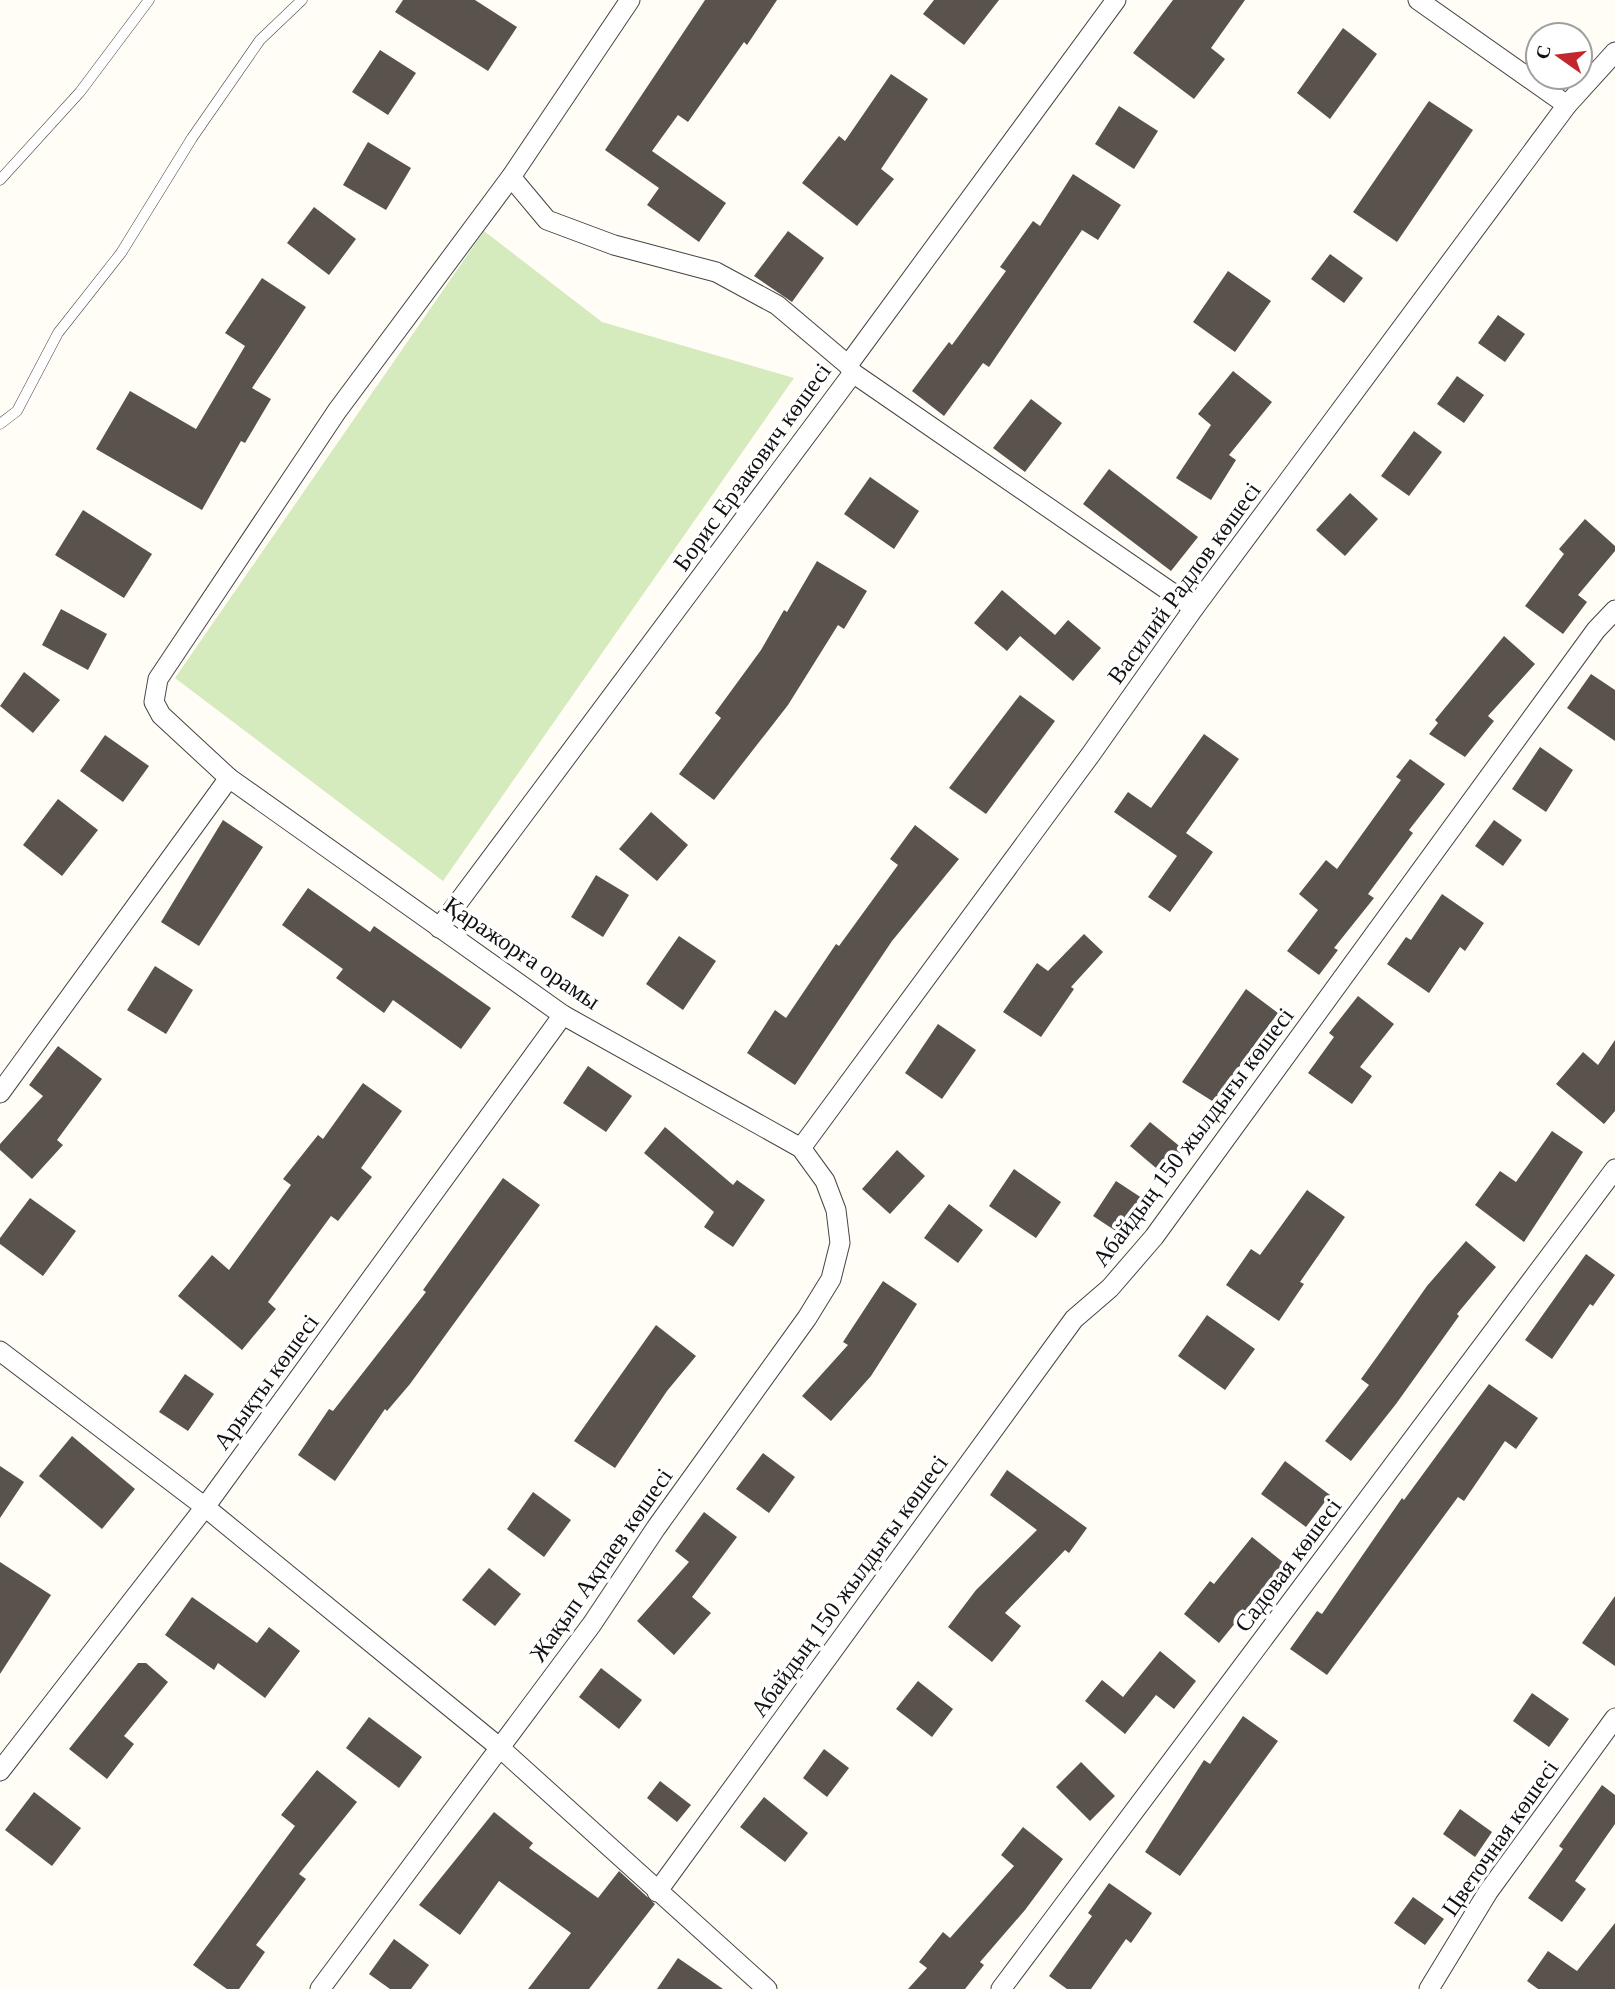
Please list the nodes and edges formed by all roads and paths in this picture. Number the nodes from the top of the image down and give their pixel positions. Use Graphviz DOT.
graph roads {
  1 [pos="149,0"];
  2 [pos="302,0"];
  3 [pos="630,0"];
  4 [pos="1116,0"];
  5 [pos="1418,0"];
  6 [pos="1615,52"];
  7 [pos="1567,106"];
  8 [pos="512,177"];
  9 [pos="0,180"];
  10 [pos="851,369"];
  11 [pos="0,424"];
  12 [pos="1194,608"];
  13 [pos="1615,610"];
  14 [pos="229,778"];
  15 [pos="439,928"];
  16 [pos="563,1015"];
  17 [pos="0,1093"];
  18 [pos="801,1148"];
  19 [pos="1615,1169"];
  20 [pos="0,1351"];
  21 [pos="205,1507"];
  22 [pos="1615,1718"];
  23 [pos="499,1747"];
  24 [pos="0,1771"];
  25 [pos="657,1892"];
  26 [pos="765,1988"];
  27 [pos="320,1989"];
  28 [pos="1001,1989"];
  29 [pos="1429,1989"];
  1 -- 9 [label="lane"];
  2 -- 11 [label="lane"];
  3 -- 8 [label="street, Қаражорға орамы"];
  4 -- 10 [label="street, Борис Ерзакович көшесі"];
  5 -- 7 [label="street"];
  6 -- 7 [label="street, Василий Радлов көшесі"];
  7 -- 12 [label="street, Василий Радлов көшесі"];
  8 -- 10 [label="street"];
  8 -- 14 [label="street, Қаражорға орамы"];
  10 -- 12 [label="street"];
  10 -- 15 [label="street, Борис Ерзакович көшесі"];
  12 -- 18 [label="street, Василий Радлов көшесі"];
  13 -- 25 [label="street, Абайдың 150 жылдығы көшесі"];
  14 -- 15 [label="street, Қаражорға орамы"];
  14 -- 17 [label="street"];
  15 -- 16 [label="street, Қаражорға орамы"];
  16 -- 18 [label="street, Қаражорға орамы"];
  16 -- 21 [label="street, Арықты көшесі"];
  18 -- 23 [label="street, Жақып Ақпаев көшесі"];
  19 -- 28 [label="street, Садовая көшесі"];
  20 -- 21 [label="street"];
  21 -- 23 [label="street"];
  21 -- 24 [label="street, Арықты көшесі"];
  22 -- 29 [label="street, Цветочная көшесі"];
  23 -- 25 [label="street"];
  23 -- 27 [label="street, Жақып Ақпаев көшесі"];
  25 -- 26 [label="street"];
}
